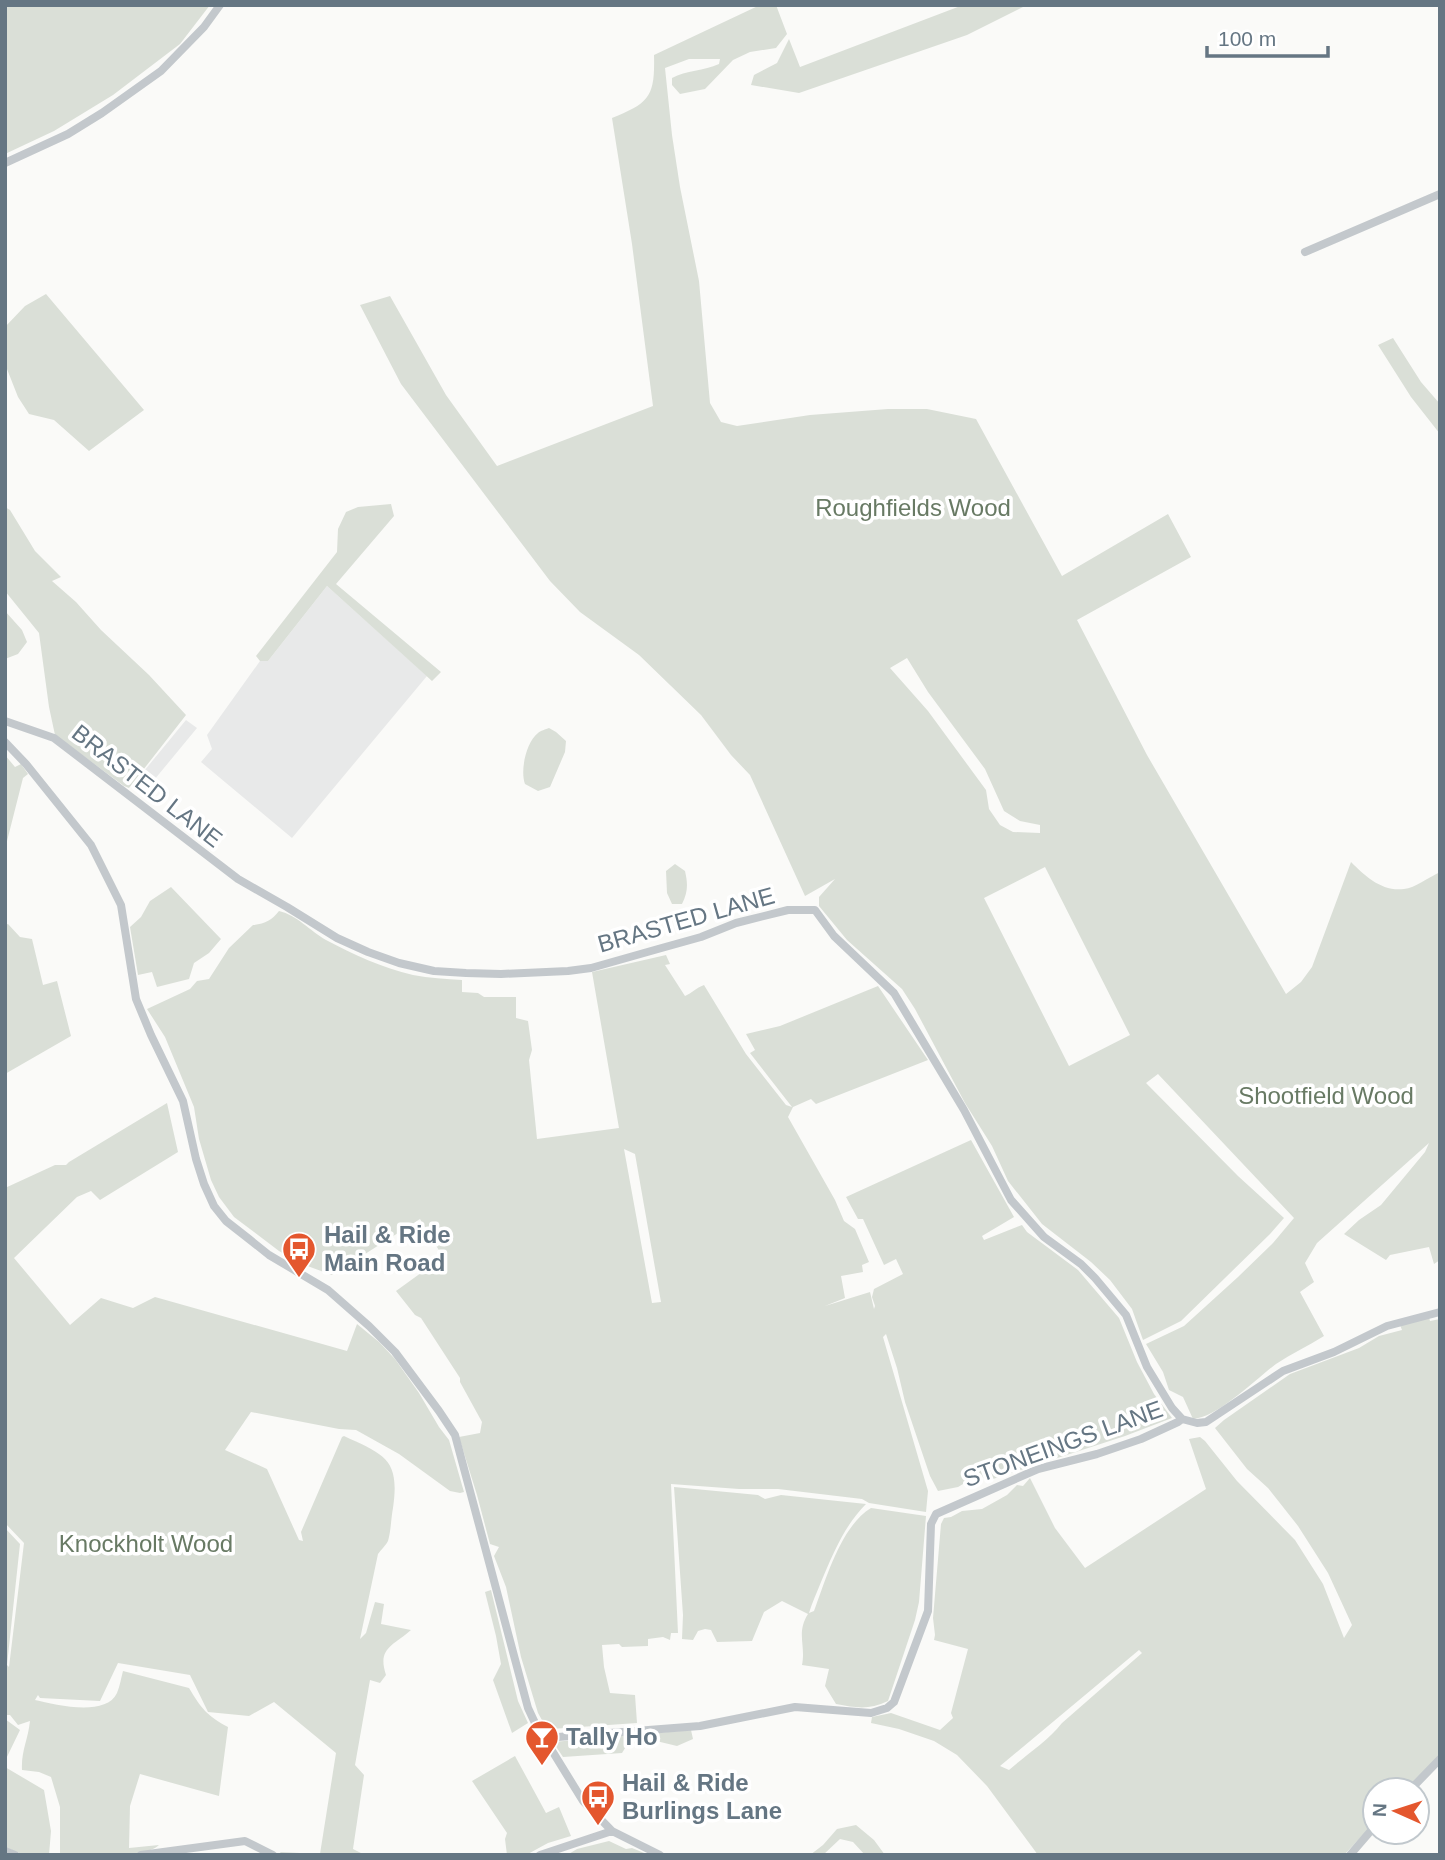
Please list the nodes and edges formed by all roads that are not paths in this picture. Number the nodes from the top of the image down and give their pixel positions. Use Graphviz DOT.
graph roads {
  1 [pos="220,5"];
  2 [pos="5,163"];
  3 [pos="1440,194"];
  4 [pos="1305,252"];
  5 [pos="5,722"];
  6 [pos="5,742"];
  7 [pos="1440,1312"];
  8 [pos="1182,1419"];
  9 [pos="545,1738"];
  10 [pos="1440,1759"];
  11 [pos="1424,1776"];
  12 [pos="612,1831"];
  13 [pos="5,1851"];
  14 [pos="15,1855"];
  15 [pos="141,1855"];
  16 [pos="272,1855"];
  17 [pos="540,1855"];
  18 [pos="660,1855"];
  1 -- 2 [label="street"];
  3 -- 4 [label="street"];
  5 -- 8 [label="street, BRASTED LANE"];
  6 -- 9 [label="street"];
  7 -- 8 [label="street, STONEINGS LANE"];
  8 -- 9 [label="street, STONEINGS LANE"];
  9 -- 12 [label="street"];
  10 -- 11 [label="street"];
  12 -- 17 [label="street"];
  12 -- 18 [label="street"];
  13 -- 14 [label="street"];
  15 -- 16 [label="street"];
}
